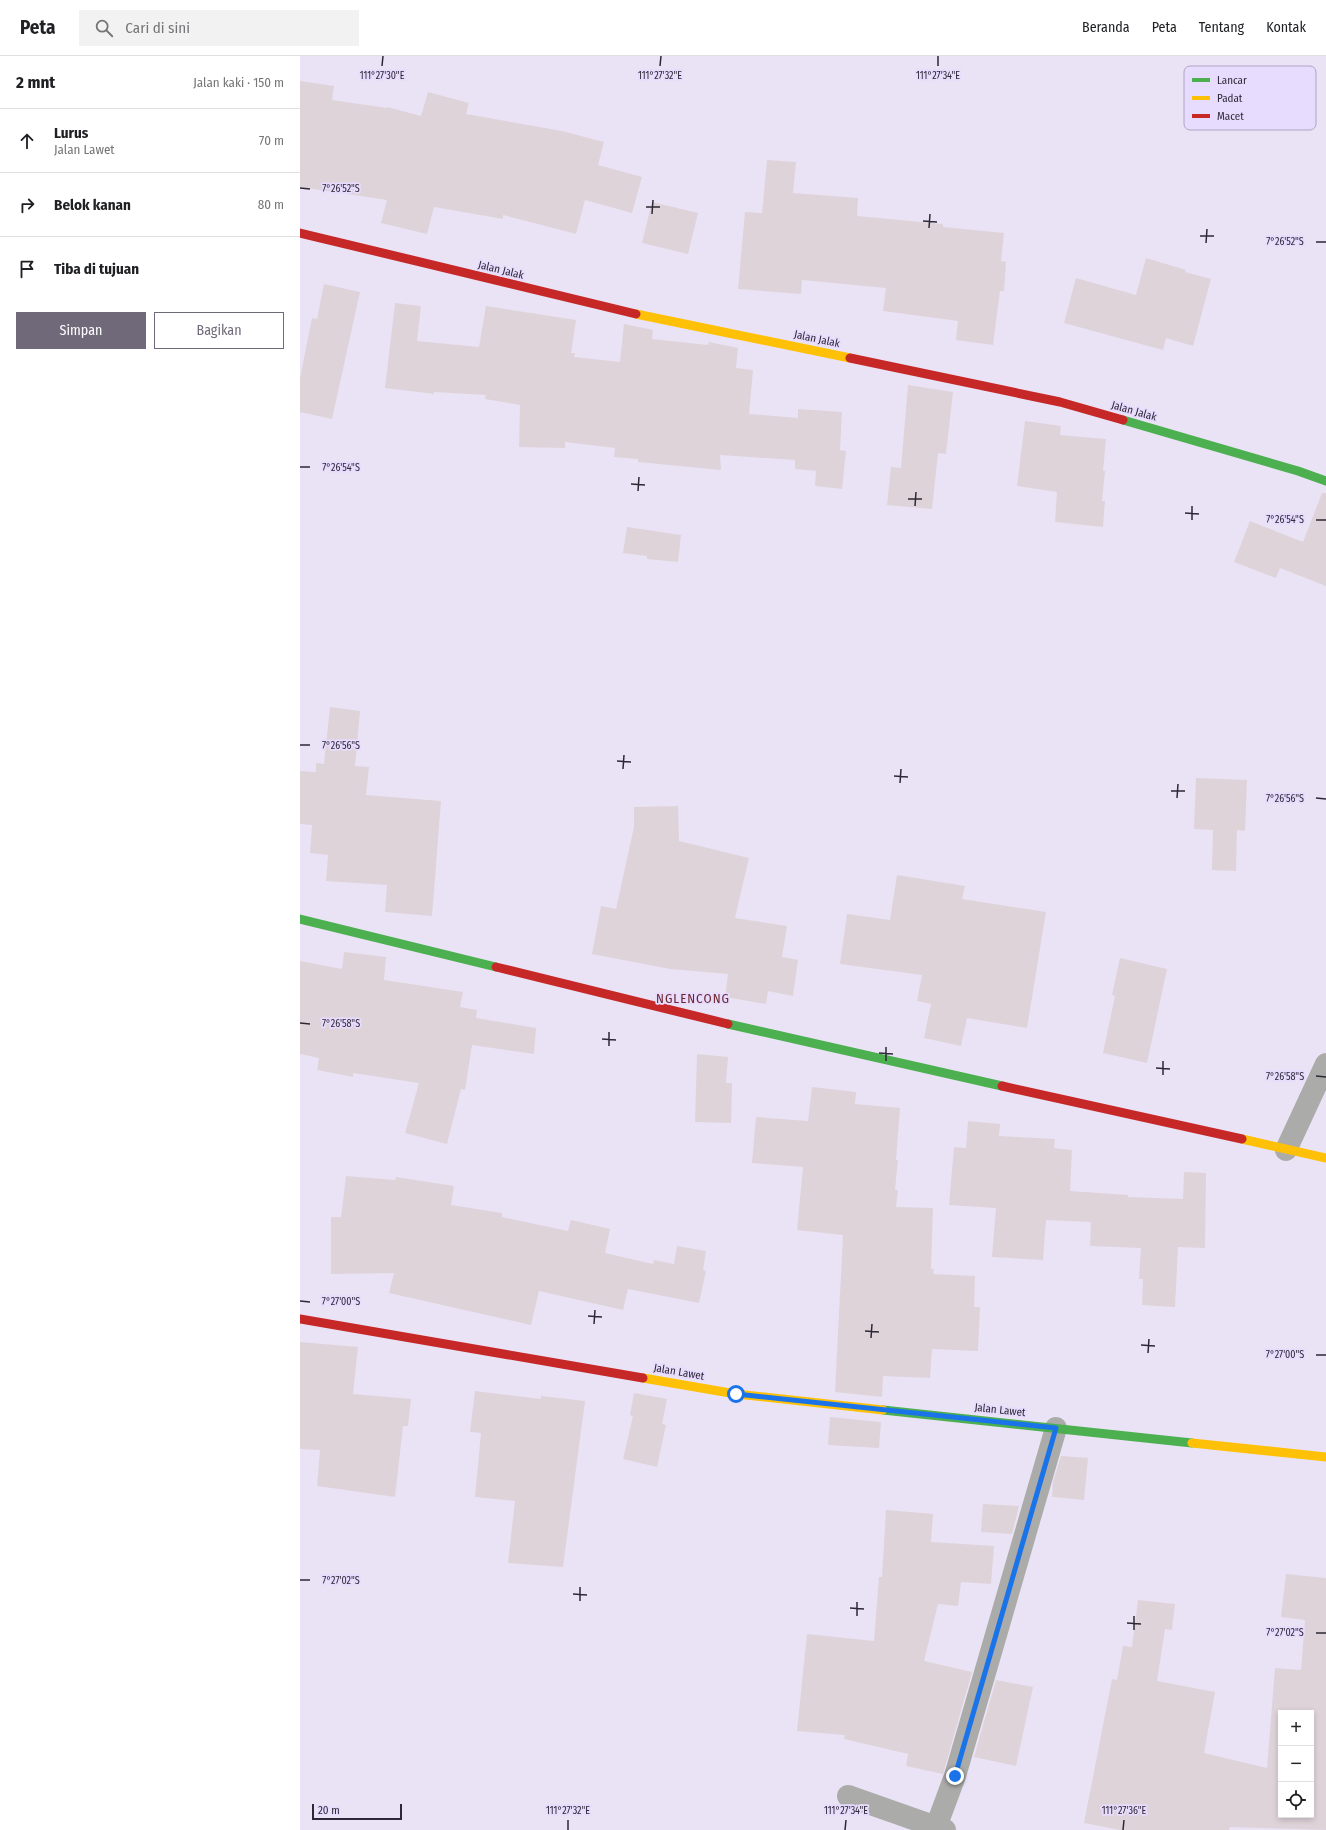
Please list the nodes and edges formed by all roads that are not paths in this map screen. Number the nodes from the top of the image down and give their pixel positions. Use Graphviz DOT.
graph roads {
  1 [pos="300,233"];
  2 [pos="1326,481"];
  3 [pos="300,919"];
  4 [pos="1326,1064"];
  5 [pos="1286,1150"];
  6 [pos="1326,1158"];
  7 [pos="300,1320"];
  8 [pos="1056,1428"];
  9 [pos="1326,1457"];
  10 [pos="848,1796"];
  11 [pos="940,1828"];
  1 -- 2 [label="street, Jalan Jalak"];
  3 -- 5 [label="street"];
  4 -- 5 [label="street"];
  5 -- 6 [label="street"];
  7 -- 8 [label="street, Jalan Lawet"];
  8 -- 9 [label="street, Jalan Lawet"];
  8 -- 11 [label="street"];
  10 -- 11 [label="street"];
}
